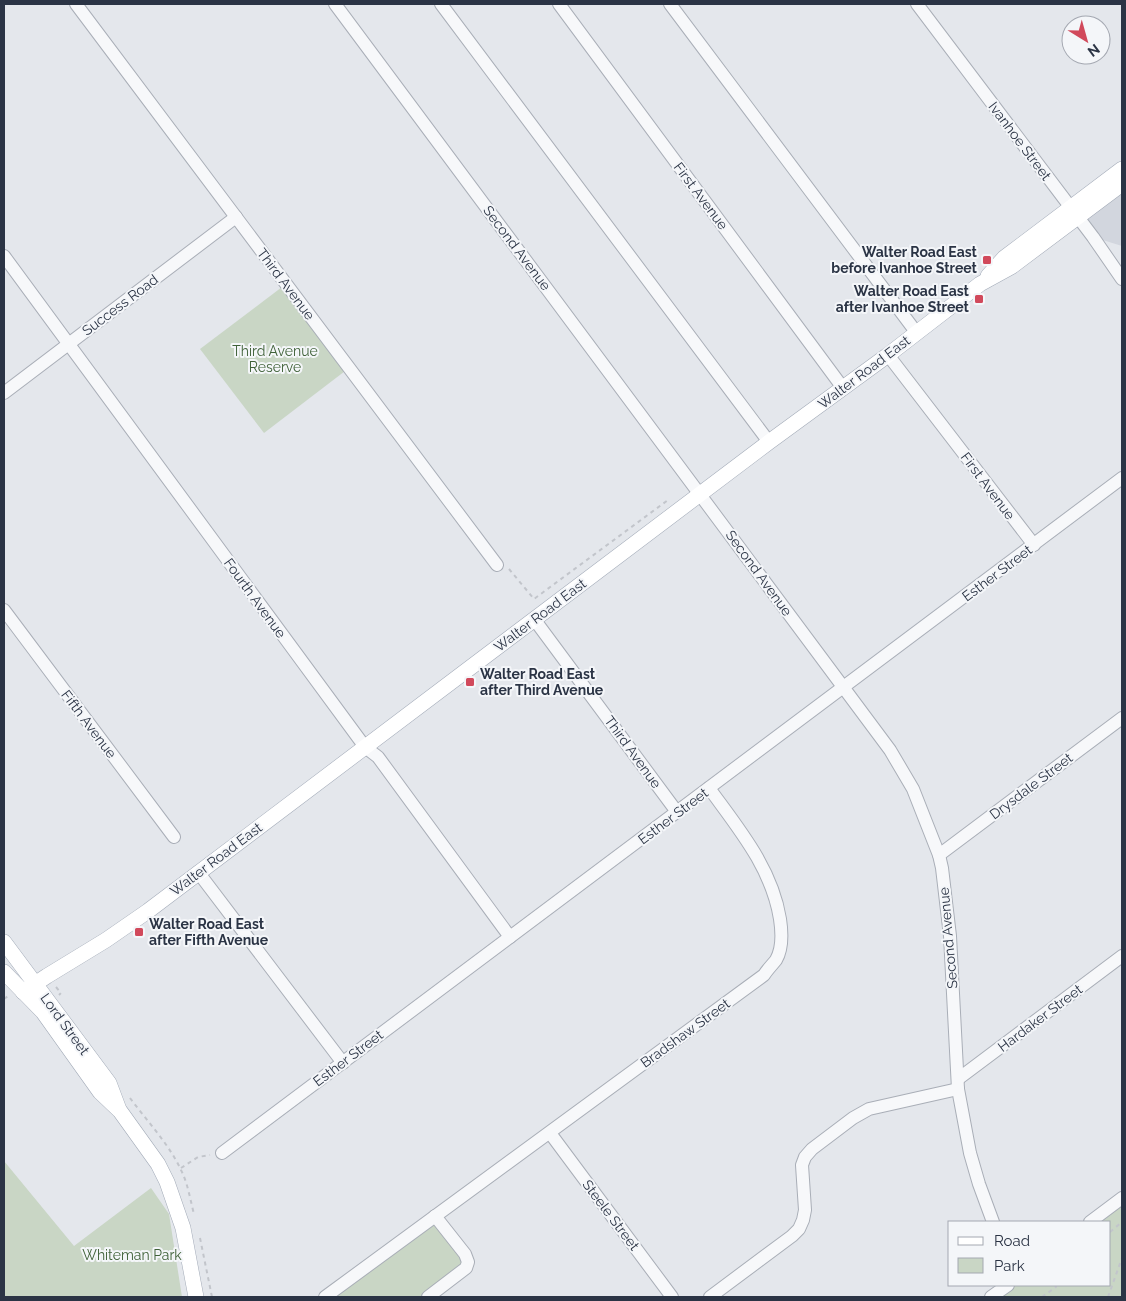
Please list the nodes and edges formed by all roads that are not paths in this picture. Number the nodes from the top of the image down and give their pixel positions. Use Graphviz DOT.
graph roads {
  1 [pos="76,4"];
  2 [pos="335,4"];
  3 [pos="441,4"];
  4 [pos="558,4"];
  5 [pos="670,4"];
  6 [pos="917,4"];
  7 [pos="1122,169"];
  8 [pos="1122,184"];
  9 [pos="1074,212"];
  10 [pos="236,217"];
  11 [pos="4,256"];
  12 [pos="1122,279"];
  13 [pos="916,332"];
  14 [pos="69,343"];
  15 [pos="888,355"];
  16 [pos="843,388"];
  17 [pos="4,393"];
  18 [pos="769,442"];
  19 [pos="1122,478"];
  20 [pos="701,494"];
  21 [pos="1034,545"];
  22 [pos="498,565"];
  23 [pos="4,610"];
  24 [pos="534,619"];
  25 [pos="844,687"];
  26 [pos="1122,718"];
  27 [pos="365,747"];
  28 [pos="709,788"];
  29 [pos="677,812"];
  30 [pos="174,837"];
  31 [pos="939,855"];
  32 [pos="198,872"];
  33 [pos="510,937"];
  34 [pos="4,942"];
  35 [pos="1122,956"];
  36 [pos="4,972"];
  37 [pos="35,983"];
  38 [pos="23,992"];
  39 [pos="343,1063"];
  40 [pos="958,1084"];
  41 [pos="120,1110"];
  42 [pos="550,1133"];
  43 [pos="222,1153"];
  44 [pos="1122,1198"];
  45 [pos="435,1216"];
  46 [pos="993,1221"];
  47 [pos="1091,1221"];
  48 [pos="1007,1286"];
  49 [pos="196,1297"];
  50 [pos="325,1297"];
  51 [pos="428,1297"];
  52 [pos="672,1297"];
  53 [pos="710,1297"];
  54 [pos="991,1297"];
  1 -- 10 [label="street, Third Avenue"];
  2 -- 20 [label="street, Second Avenue"];
  3 -- 18 [label="street"];
  4 -- 16 [label="street, First Avenue"];
  5 -- 13 [label="street"];
  6 -- 9 [label="street, Ivanhoe Street"];
  7 -- 9 [label="main road, Walter Road East"];
  8 -- 9 [label="main road, Walter Road East"];
  9 -- 12 [label="street, Ivanhoe Street"];
  9 -- 13 [label="main road, Walter Road East"];
  10 -- 14 [label="street, Success Road"];
  10 -- 22 [label="street, Third Avenue"];
  11 -- 14 [label="street, Fourth Avenue"];
  13 -- 15 [label="main road, Walter Road East"];
  14 -- 17 [label="street, Success Road"];
  14 -- 27 [label="street, Fourth Avenue"];
  15 -- 16 [label="main road, Walter Road East"];
  15 -- 21 [label="street, First Avenue"];
  16 -- 18 [label="main road, Walter Road East"];
  18 -- 20 [label="main road, Walter Road East"];
  19 -- 21 [label="street, Esther Street"];
  20 -- 24 [label="main road, Walter Road East"];
  20 -- 25 [label="street, Second Avenue"];
  21 -- 25 [label="street, Esther Street"];
  23 -- 30 [label="street, Fifth Avenue"];
  24 -- 27 [label="main road, Walter Road East"];
  24 -- 29 [label="street, Third Avenue"];
  25 -- 28 [label="street, Esther Street"];
  25 -- 31 [label="street, Second Avenue"];
  26 -- 31 [label="street, Drysdale Street"];
  27 -- 32 [label="main road, Walter Road East"];
  27 -- 33 [label="street, Fourth Avenue"];
  28 -- 29 [label="street, Esther Street"];
  28 -- 42 [label="street, Bradshaw Street"];
  29 -- 33 [label="street, Esther Street"];
  31 -- 40 [label="street, Second Avenue"];
  32 -- 37 [label="main road, Walter Road East"];
  32 -- 39 [label="street"];
  33 -- 39 [label="street, Esther Street"];
  34 -- 37 [label="main road, Lord Street"];
  35 -- 40 [label="street, Hardaker Street"];
  36 -- 38 [label="main road, Lord Street"];
  37 -- 38 [label="main road, Walter Road East"];
  37 -- 41 [label="main road, Lord Street"];
  38 -- 41 [label="main road, Lord Street"];
  39 -- 43 [label="street, Esther Street"];
  40 -- 46 [label="street, Second Avenue"];
  40 -- 53 [label="street"];
  41 -- 49 [label="main road, Lord Street"];
  42 -- 45 [label="street, Bradshaw Street"];
  42 -- 52 [label="street, Steele Street"];
  44 -- 47 [label="street"];
  45 -- 50 [label="street, Bradshaw Street"];
  45 -- 51 [label="street"];
  48 -- 54 [label="street"];
}
